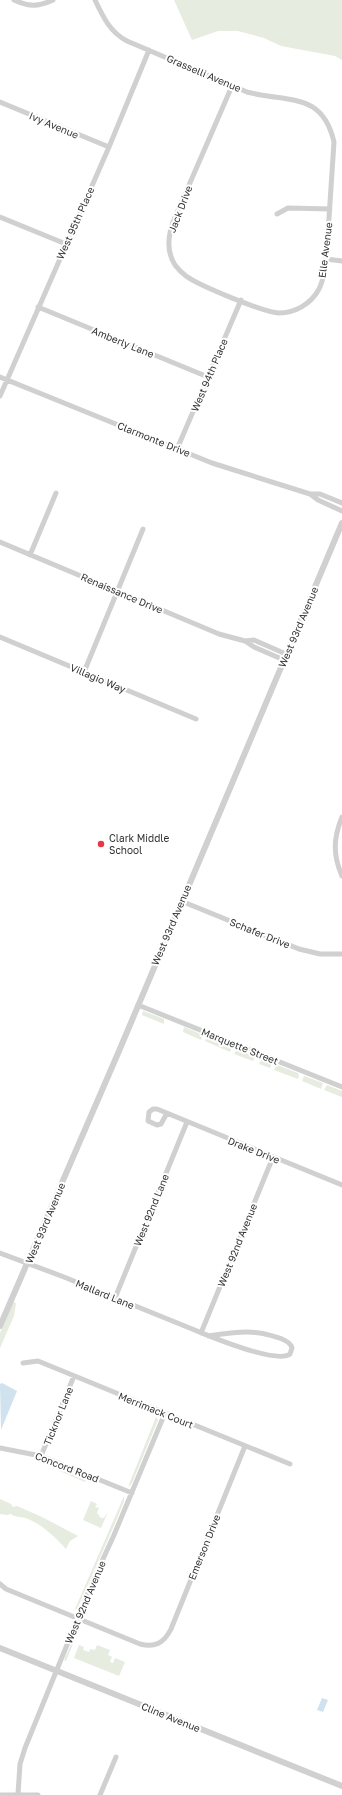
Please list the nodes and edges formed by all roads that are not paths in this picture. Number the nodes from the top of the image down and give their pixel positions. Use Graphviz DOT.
graph roads {
  1 [pos="14,0"];
  2 [pos="53,0"];
  3 [pos="95,0"];
  4 [pos="149,50"];
  5 [pos="232,86"];
  6 [pos="0,102"];
  7 [pos="328,122"];
  8 [pos="109,147"];
  9 [pos="330,209"];
  10 [pos="277,214"];
  11 [pos="0,217"];
  12 [pos="66,244"];
  13 [pos="326,259"];
  14 [pos="342,261"];
  15 [pos="240,300"];
  16 [pos="38,307"];
  17 [pos="0,377"];
  18 [pos="208,377"];
  19 [pos="7,380"];
  20 [pos="0,396"];
  21 [pos="177,449"];
  22 [pos="56,493"];
  23 [pos="310,494"];
  24 [pos="342,503"];
  25 [pos="342,510"];
  26 [pos="342,523"];
  27 [pos="143,529"];
  28 [pos="0,542"];
  29 [pos="30,555"];
  30 [pos="118,591"];
  31 [pos="0,638"];
  32 [pos="285,657"];
  33 [pos="84,672"];
  34 [pos="196,719"];
  35 [pos="342,818"];
  36 [pos="342,876"];
  37 [pos="181,901"];
  38 [pos="342,954"];
  39 [pos="138,1005"];
  40 [pos="342,1087"];
  41 [pos="167,1113"];
  42 [pos="187,1122"];
  43 [pos="272,1157"];
  44 [pos="342,1185"];
  45 [pos="0,1254"];
  46 [pos="27,1265"];
  47 [pos="115,1298"];
  48 [pos="0,1326"];
  49 [pos="201,1333"];
  50 [pos="208,1336"];
  51 [pos="23,1364"];
  52 [pos="74,1376"];
  53 [pos="165,1413"];
  54 [pos="245,1446"];
  55 [pos="0,1448"];
  56 [pos="41,1456"];
  57 [pos="290,1464"];
  58 [pos="132,1493"];
  59 [pos="0,1584"];
  60 [pos="77,1618"];
  61 [pos="0,1648"];
  62 [pos="56,1670"];
  63 [pos="116,1757"];
  64 [pos="342,1786"];
  65 [pos="0,1794"];
  66 [pos="18,1794"];
  67 [pos="38,1795"];
  68 [pos="100,1795"];
  1 -- 2 [label="street"];
  3 -- 4 [label="street, Grasselli Avenue"];
  4 -- 5 [label="street, Grasselli Avenue"];
  4 -- 8 [label="street, West 95th Place"];
  5 -- 7 [label="street, Grasselli Avenue"];
  5 -- 15 [label="street, Jack Drive"];
  6 -- 8 [label="street, Ivy Avenue"];
  7 -- 9 [label="street, Elle Avenue"];
  8 -- 12 [label="street, West 95th Place"];
  9 -- 10 [label="street"];
  9 -- 13 [label="street, Elle Avenue"];
  11 -- 12 [label="street"];
  12 -- 16 [label="street, West 95th Place"];
  13 -- 14 [label="street"];
  13 -- 15 [label="street, Elle Avenue"];
  15 -- 18 [label="street, West 94th Place"];
  16 -- 18 [label="street, Amberly Lane"];
  16 -- 19 [label="street, West 95th Place"];
  17 -- 19 [label="street, Clarmonte Drive"];
  18 -- 21 [label="street, West 94th Place"];
  19 -- 20 [label="street, West 95th Place"];
  19 -- 21 [label="street, Clarmonte Drive"];
  21 -- 23 [label="street, Clarmonte Drive"];
  22 -- 29 [label="street"];
  23 -- 24 [label="street, Clarmonte Drive"];
  23 -- 25 [label="street, Clarmonte Drive"];
  26 -- 32 [label="street, West 93rd Avenue"];
  27 -- 30 [label="street"];
  28 -- 29 [label="street, Renaissance Drive"];
  29 -- 30 [label="street, Renaissance Drive"];
  30 -- 32 [label="street, Renaissance Drive"];
  30 -- 33 [label="street"];
  31 -- 33 [label="street, Villagio Way"];
  32 -- 37 [label="street, West 93rd Avenue"];
  33 -- 34 [label="street, Villagio Way"];
  35 -- 36 [label="street"];
  37 -- 38 [label="street, Schafer Drive"];
  37 -- 39 [label="street, West 93rd Avenue"];
  39 -- 40 [label="street, Marquette Street"];
  39 -- 46 [label="street, West 93rd Avenue"];
  41 -- 42 [label="street, Drake Drive"];
  42 -- 43 [label="street, Drake Drive"];
  42 -- 47 [label="street, West 92nd Lane"];
  43 -- 44 [label="street, Drake Drive"];
  43 -- 49 [label="street, West 92nd Avenue"];
  45 -- 46 [label="street, Mallard Lane"];
  46 -- 47 [label="street, Mallard Lane"];
  46 -- 48 [label="street, West 93rd Avenue"];
  47 -- 49 [label="street, Mallard Lane"];
  49 -- 50 [label="street, Mallard Lane"];
  50 -- 50 [label="street, Mallard Lane"];
  51 -- 52 [label="street, Merrimack Court"];
  52 -- 53 [label="street, Merrimack Court"];
  52 -- 56 [label="street, Ticknor Lane"];
  53 -- 54 [label="street, Merrimack Court"];
  53 -- 58 [label="street, West 92nd Avenue"];
  54 -- 57 [label="street, Merrimack Court"];
  54 -- 60 [label="street, Emerson Drive"];
  55 -- 56 [label="street, Concord Road"];
  56 -- 58 [label="street, Concord Road"];
  58 -- 60 [label="street, West 92nd Avenue"];
  59 -- 60 [label="street"];
  60 -- 62 [label="street, West 92nd Avenue"];
  61 -- 62 [label="street, Cline Avenue"];
  62 -- 64 [label="street, Cline Avenue"];
  62 -- 66 [label="street, West 92nd Avenue"];
  63 -- 68 [label="street"];
  65 -- 66 [label="street"];
  66 -- 67 [label="street"];
}
